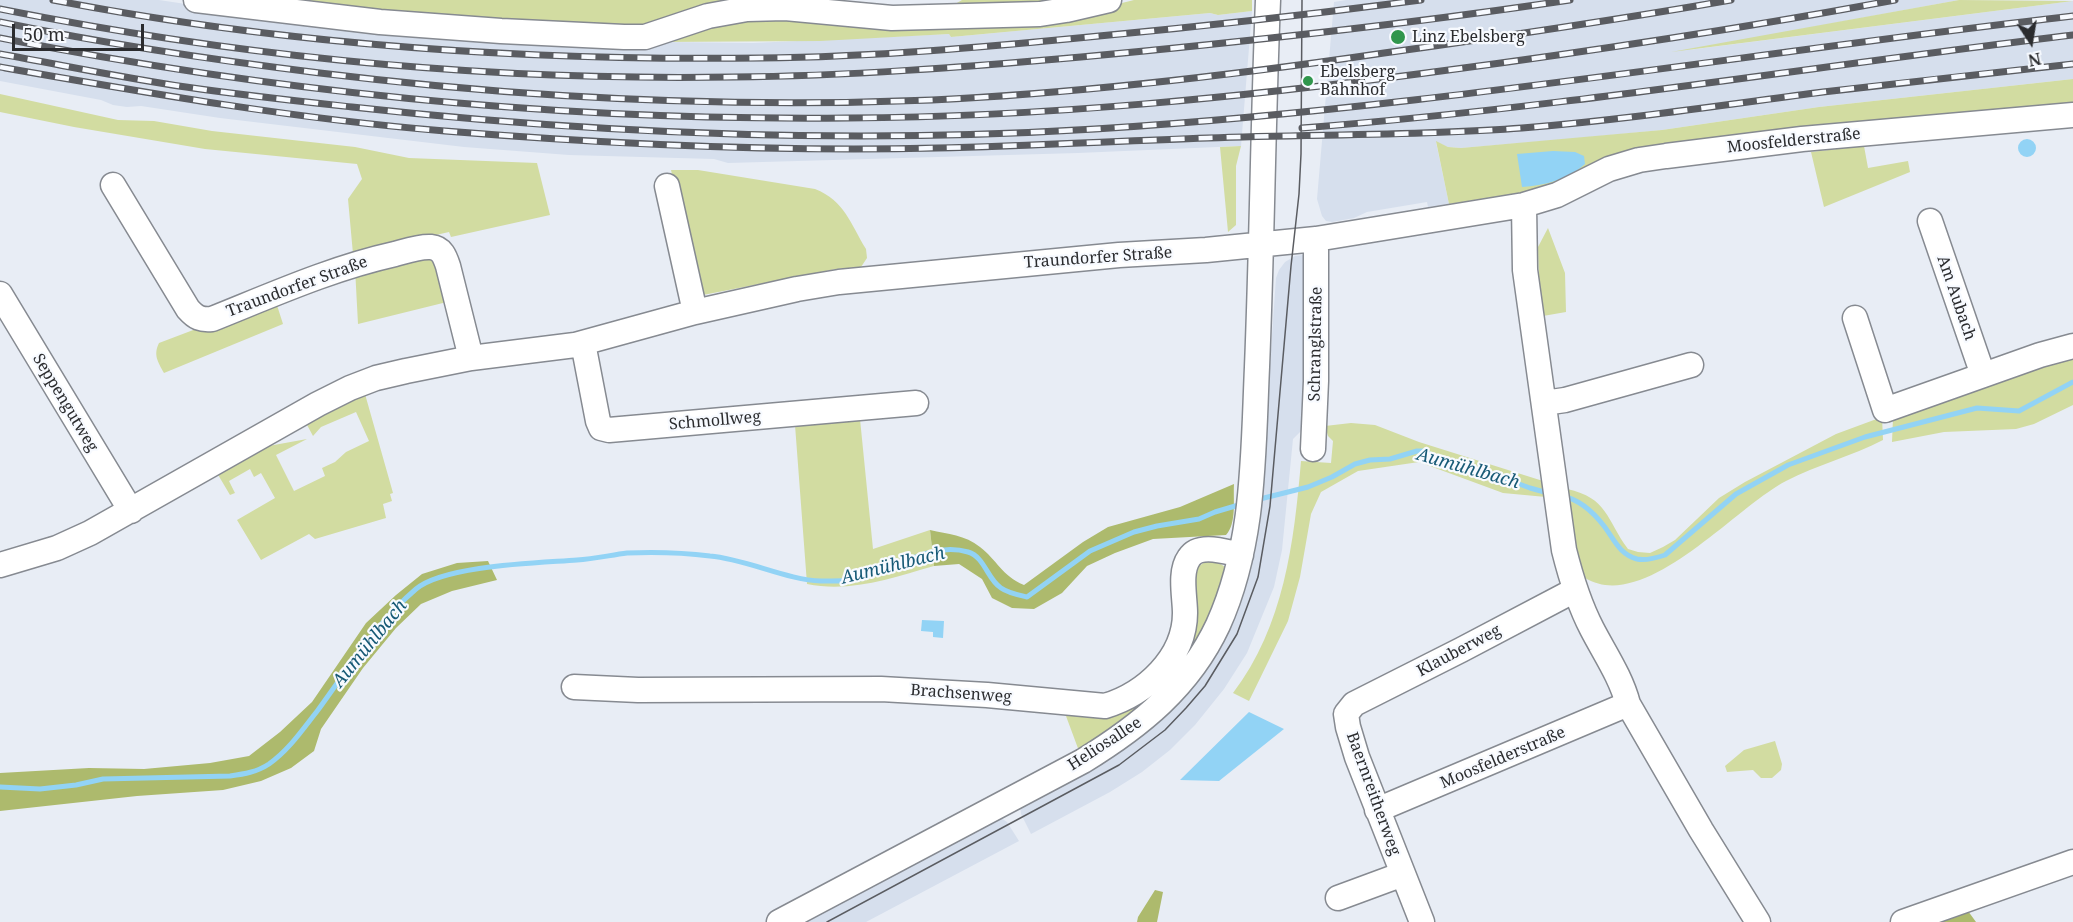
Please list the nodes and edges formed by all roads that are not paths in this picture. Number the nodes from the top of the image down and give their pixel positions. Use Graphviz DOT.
graph roads {
  1 [pos="196,0"];
  2 [pos="1109,0"];
  3 [pos="1268,0"];
  4 [pos="2073,115"];
  5 [pos="113,185"];
  6 [pos="667,186"];
  7 [pos="1524,205"];
  8 [pos="1930,221"];
  9 [pos="1316,239"];
  10 [pos="1260,245"];
  11 [pos="0,294"];
  12 [pos="695,312"];
  13 [pos="1855,318"];
  14 [pos="583,343"];
  15 [pos="2073,346"];
  16 [pos="471,358"];
  17 [pos="1691,364"];
  18 [pos="1983,375"];
  19 [pos="916,403"];
  20 [pos="1544,403"];
  21 [pos="1313,449"];
  22 [pos="131,511"];
  23 [pos="1241,555"];
  24 [pos="0,565"];
  25 [pos="1575,590"];
  26 [pos="574,687"];
  27 [pos="1628,704"];
  28 [pos="1346,714"];
  29 [pos="1377,810"];
  30 [pos="2073,862"];
  31 [pos="1403,874"];
  32 [pos="1338,898"];
  33 [pos="779,922"];
  34 [pos="1422,922"];
  35 [pos="1758,922"];
  36 [pos="1903,922"];
  1 -- 2 [label="street"];
  3 -- 10 [label="street"];
  4 -- 7 [label="street, Moosfelderstraße"];
  5 -- 16 [label="street, Traundorfer Straße"];
  6 -- 12 [label="street"];
  7 -- 9 [label="street, Moosfelderstraße"];
  7 -- 20 [label="street"];
  8 -- 18 [label="street, Am Aubach"];
  9 -- 10 [label="street, Moosfelderstraße"];
  9 -- 21 [label="street, Schranglstraße"];
  10 -- 12 [label="street, Traundorfer Straße"];
  10 -- 23 [label="street, Heliosallee"];
  11 -- 22 [label="street, Seppengutweg"];
  12 -- 14 [label="street, Traundorfer Straße"];
  13 -- 18 [label="street"];
  14 -- 16 [label="street, Traundorfer Straße"];
  14 -- 19 [label="street, Schmollweg"];
  15 -- 18 [label="street"];
  16 -- 22 [label="street, Traundorfer Straße"];
  17 -- 20 [label="street"];
  20 -- 25 [label="street"];
  22 -- 24 [label="street, Traundorfer Straße"];
  23 -- 26 [label="street, Brachsenweg"];
  23 -- 33 [label="street, Heliosallee"];
  25 -- 27 [label="street"];
  25 -- 28 [label="street, Klauberweg"];
  27 -- 29 [label="street, Moosfelderstraße"];
  27 -- 35 [label="street"];
  28 -- 29 [label="street, Baernreitherweg"];
  29 -- 31 [label="street, Baernreitherweg"];
  30 -- 36 [label="street"];
  31 -- 32 [label="street, Baernreitherweg"];
  31 -- 34 [label="street, Baernreitherweg"];
}
